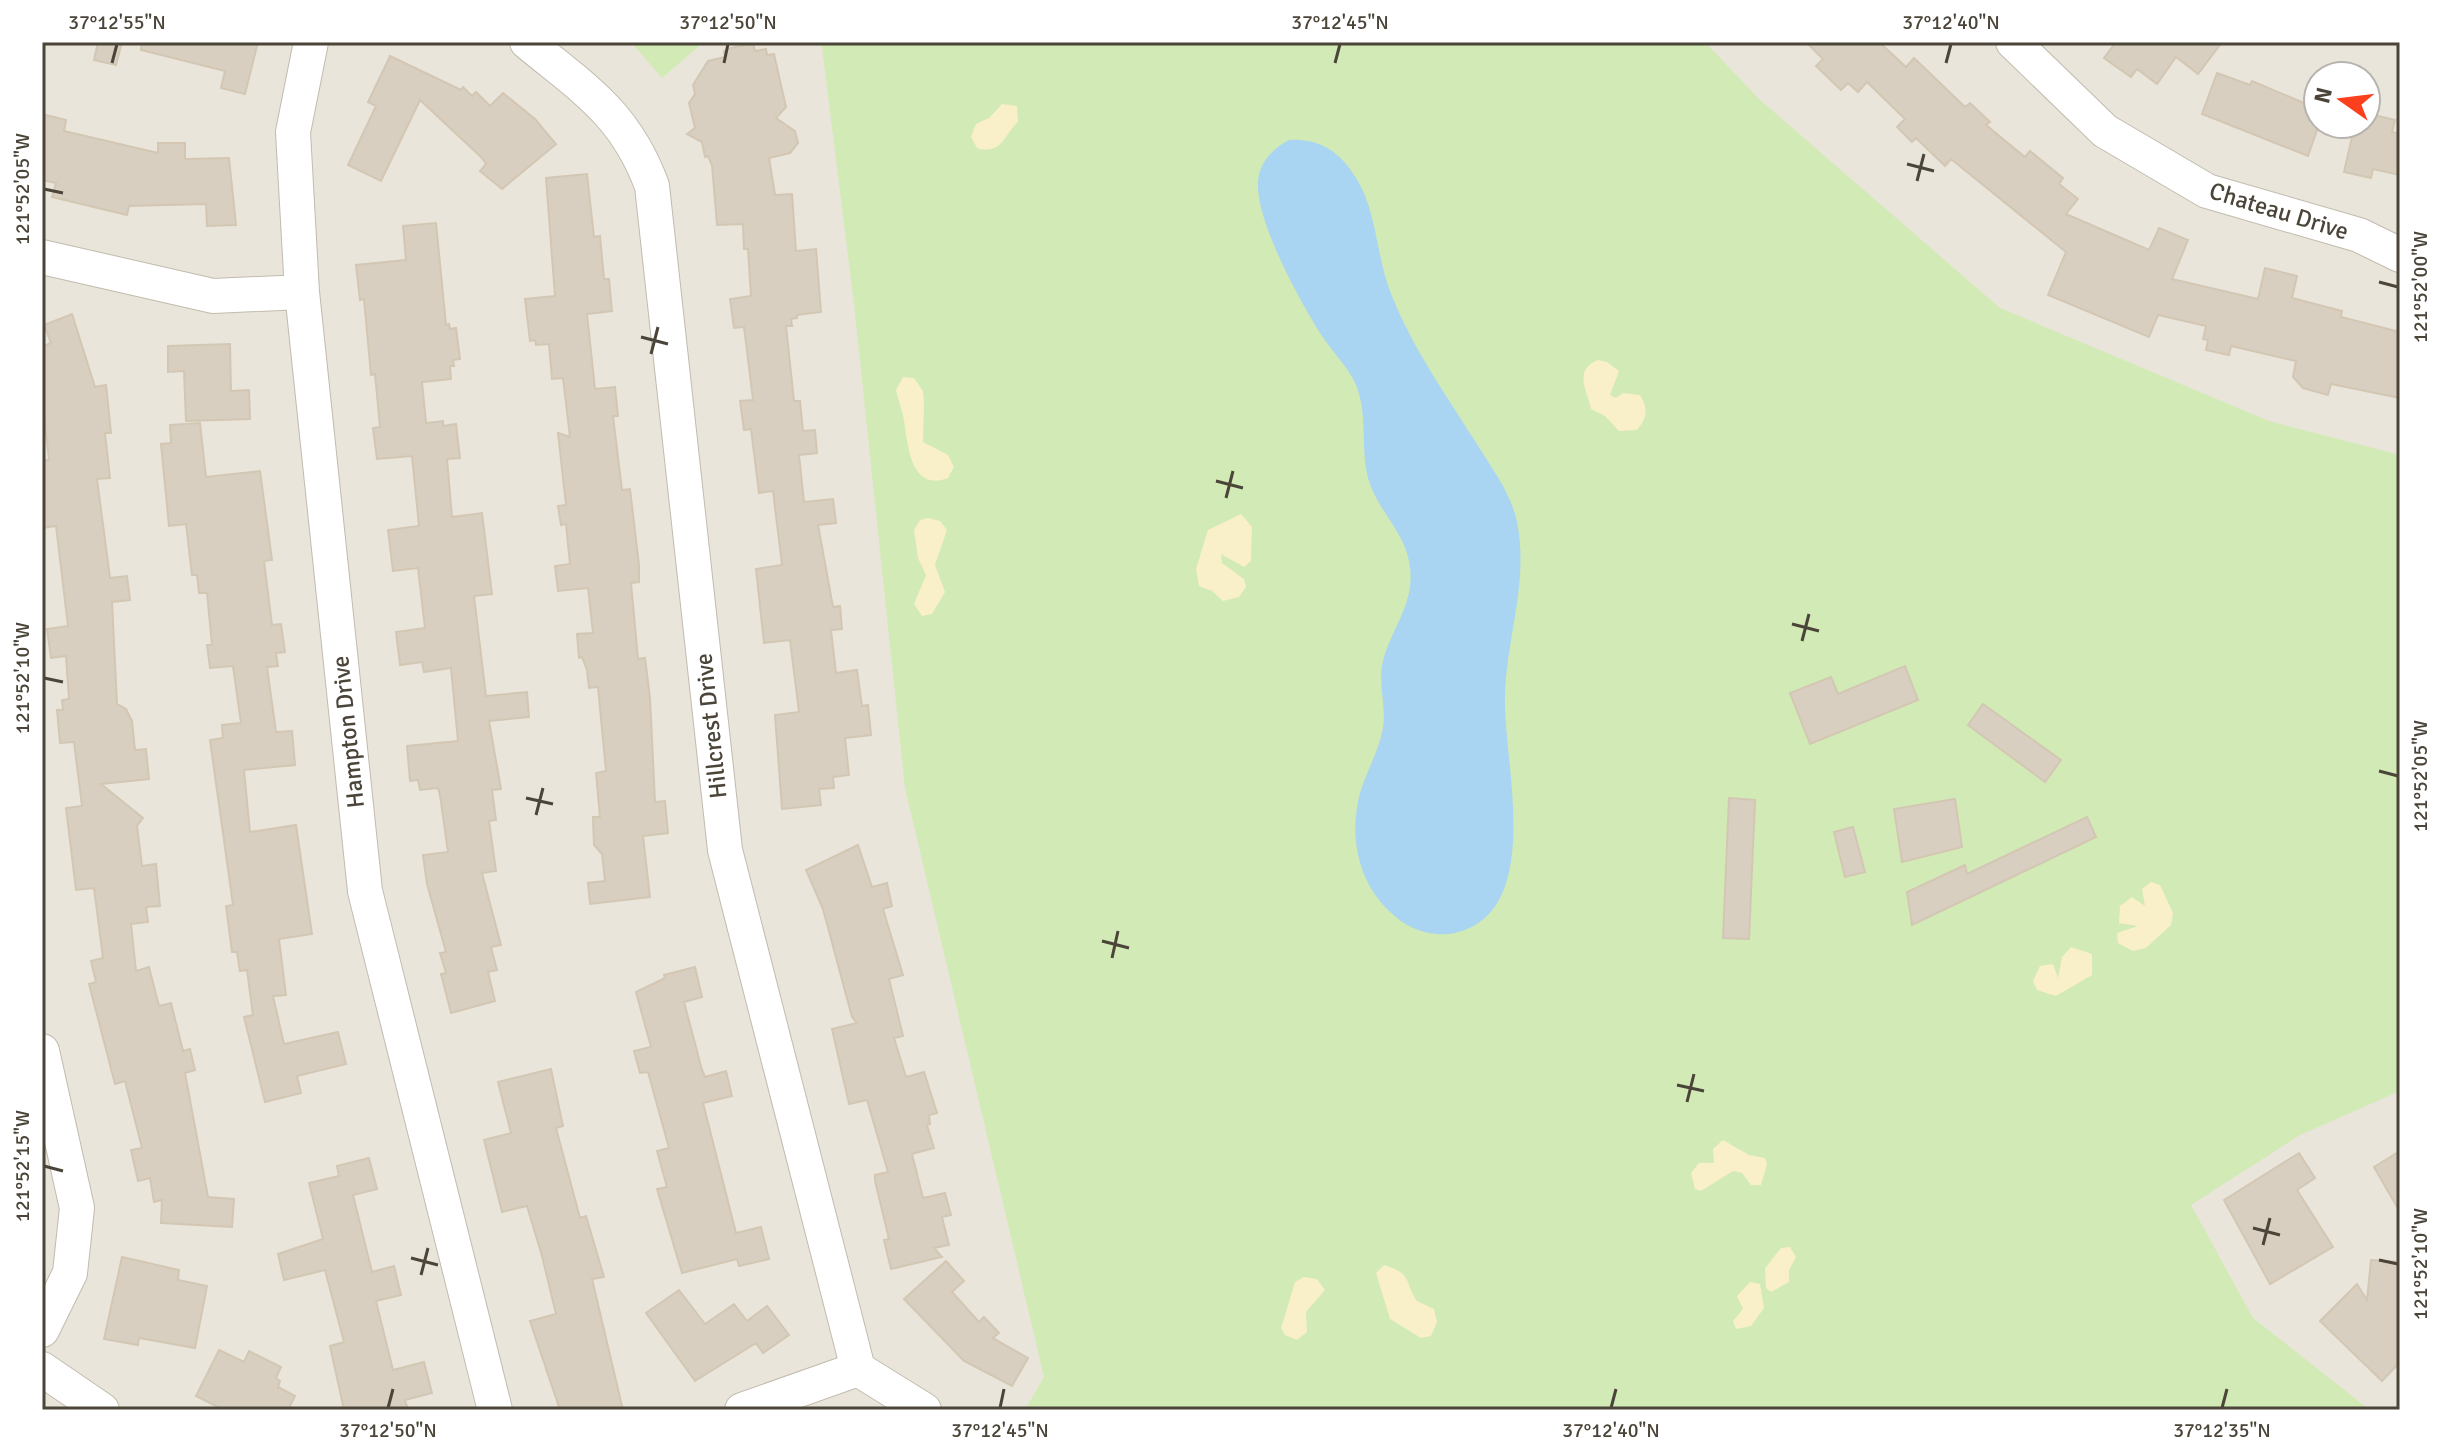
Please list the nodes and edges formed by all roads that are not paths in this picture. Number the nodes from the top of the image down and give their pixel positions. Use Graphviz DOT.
graph roads {
  1 [pos="311,42"];
  2 [pos="527,42"];
  3 [pos="2013,42"];
  4 [pos="2400,255"];
  5 [pos="42,257"];
  6 [pos="302,292"];
  7 [pos="42,1051"];
  8 [pos="42,1330"];
  9 [pos="42,1369"];
  10 [pos="858,1369"];
  11 [pos="102,1410"];
  12 [pos="495,1410"];
  13 [pos="742,1410"];
  14 [pos="924,1410"];
  1 -- 6 [label="street, Hampton Drive"];
  2 -- 10 [label="street, Hillcrest Drive"];
  3 -- 4 [label="street, Chateau Drive"];
  5 -- 6 [label="street"];
  6 -- 12 [label="street, Hampton Drive"];
  7 -- 8 [label="street"];
  9 -- 11 [label="street"];
  10 -- 13 [label="street"];
  10 -- 14 [label="street"];
}
